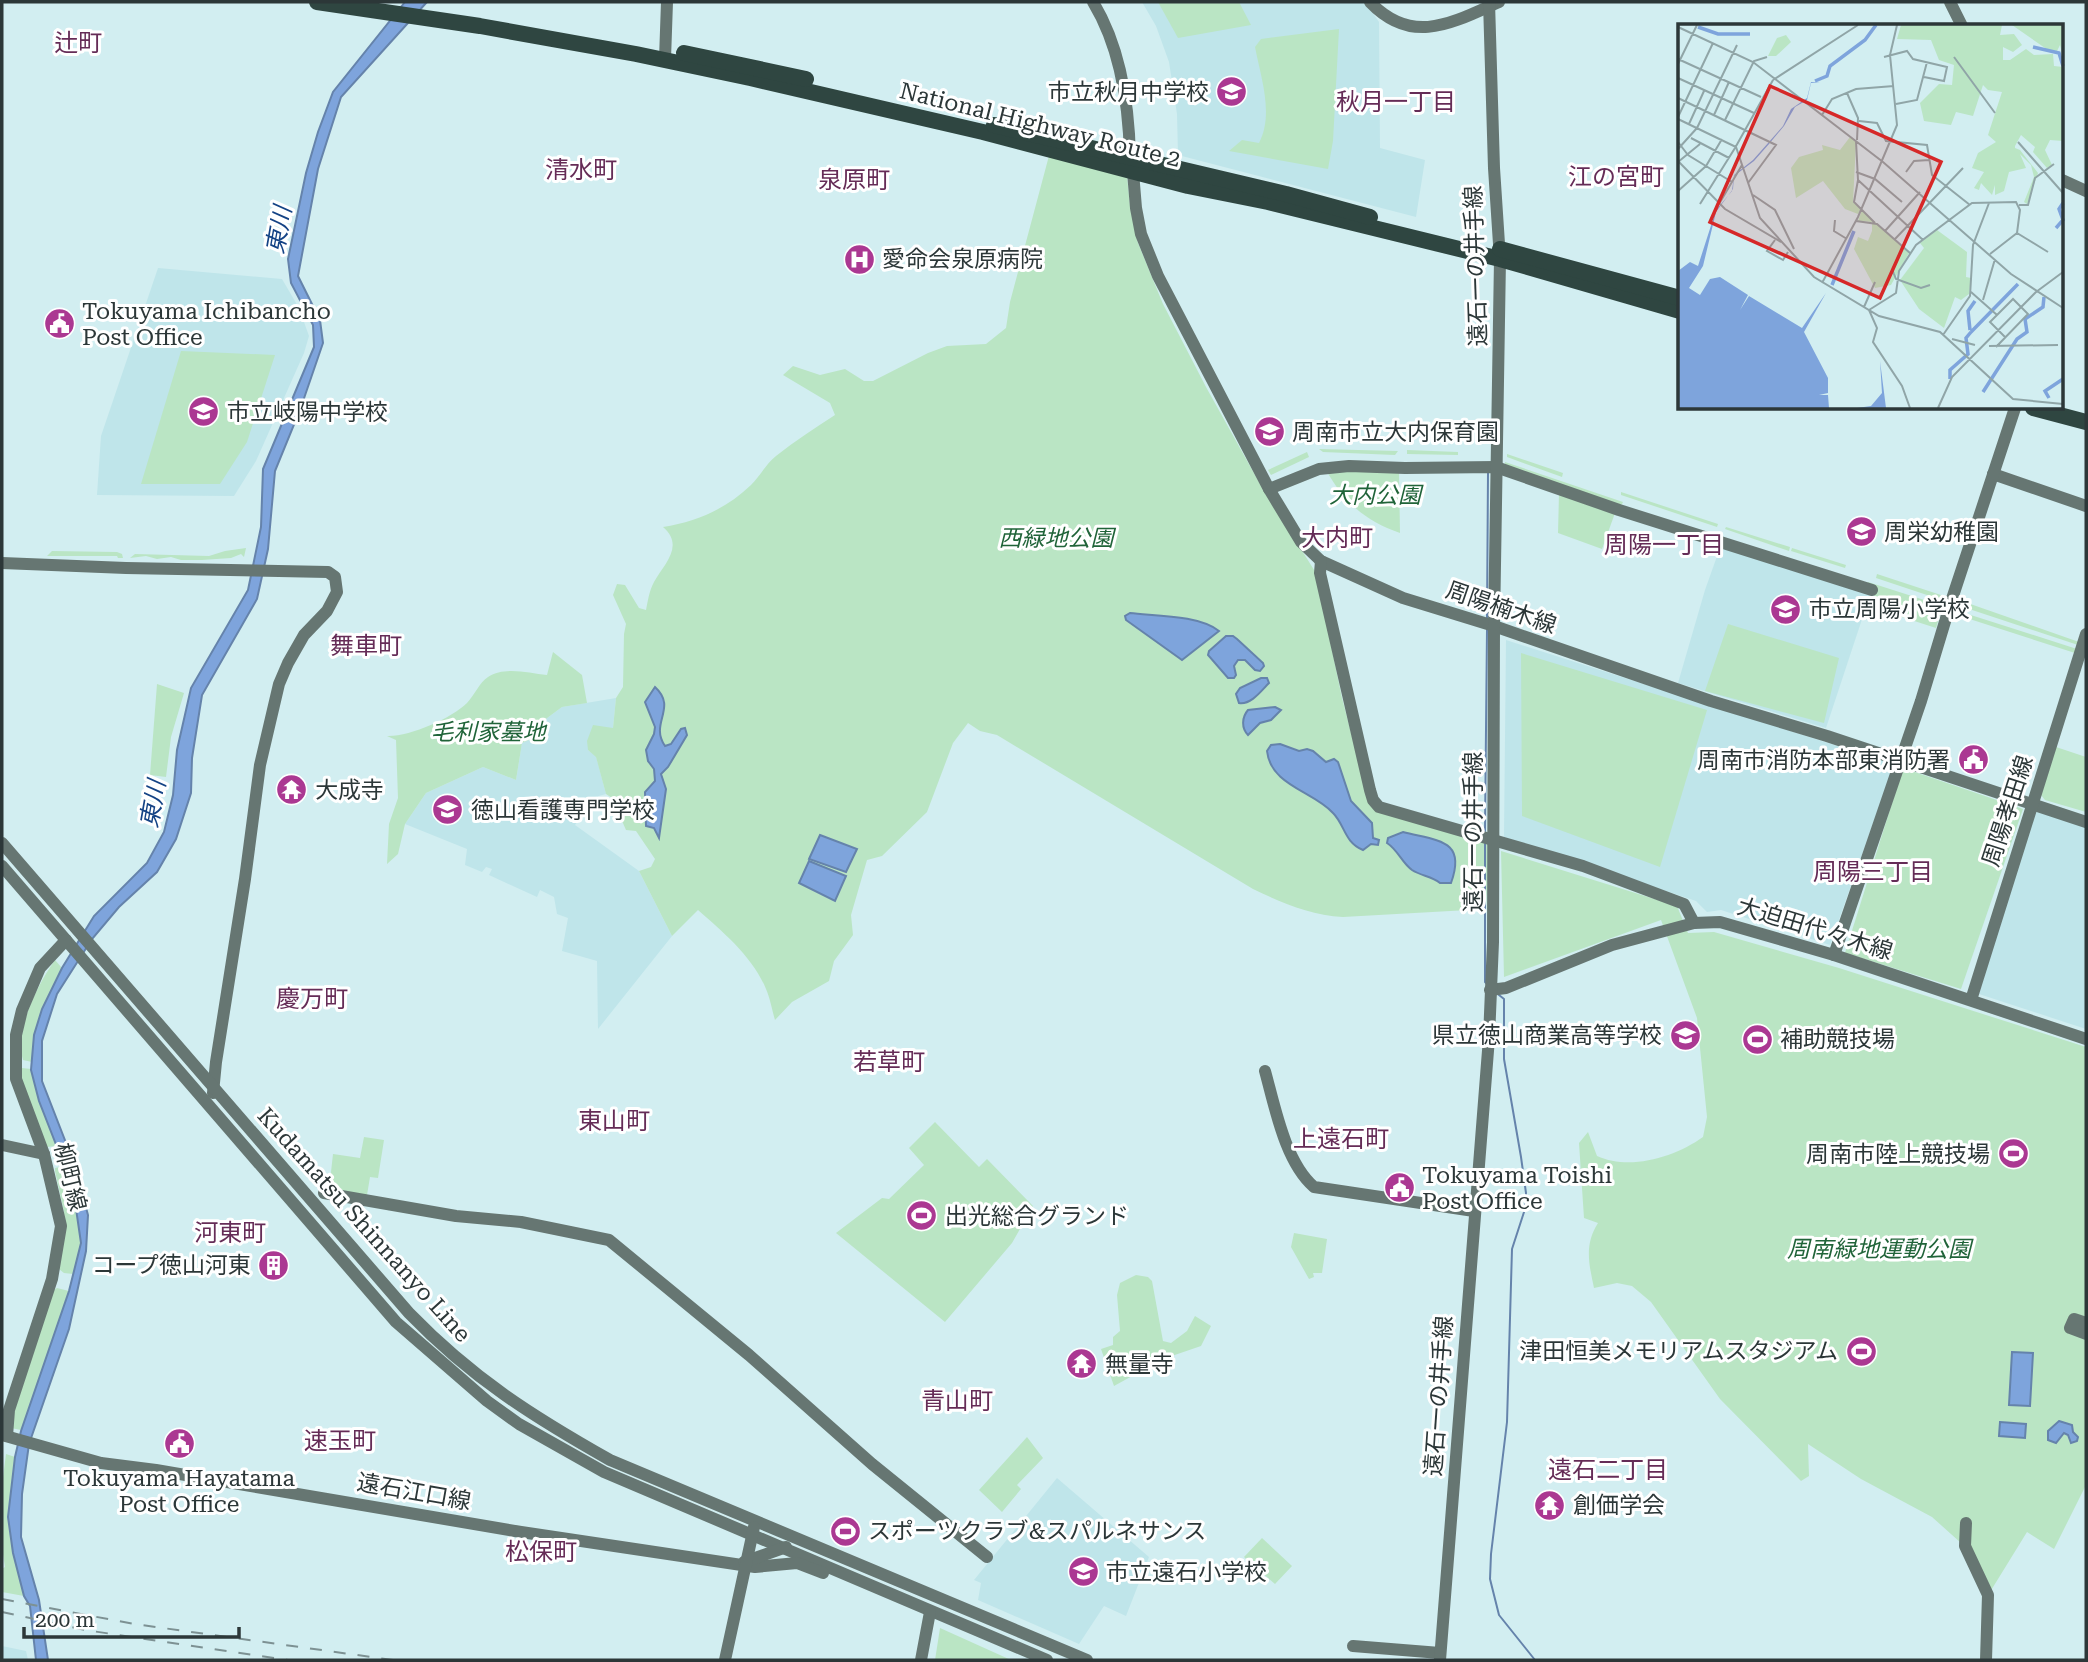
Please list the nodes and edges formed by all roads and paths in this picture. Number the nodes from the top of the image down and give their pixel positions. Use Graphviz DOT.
graph roads {
  1 [pos="317,2"];
  2 [pos="667,2"];
  3 [pos="1093,2"];
  4 [pos="1370,2"];
  5 [pos="1950,2"];
  6 [pos="1492,3"];
  7 [pos="386,7"];
  8 [pos="1961,24"];
  9 [pos="666,54"];
  10 [pos="1131,165"];
  11 [pos="2064,181"];
  12 [pos="2086,191"];
  13 [pos="1500,254"];
  14 [pos="1678,298"];
  15 [pos="1678,310"];
  16 [pos="2064,405"];
  17 [pos="2014,410"];
  18 [pos="2041,410"];
  19 [pos="2086,411"];
  20 [pos="2086,422"];
  21 [pos="1496,467"];
  22 [pos="1993,474"];
  23 [pos="1269,489"];
  24 [pos="2086,506"];
  25 [pos="1321,561"];
  26 [pos="2,563"];
  27 [pos="1872,590"];
  28 [pos="1490,625"];
  29 [pos="2086,634"];
  30 [pos="1900,761"];
  31 [pos="2032,803"];
  32 [pos="2086,822"];
  33 [pos="1494,840"];
  34 [pos="2,843"];
  35 [pos="2,866"];
  36 [pos="1694,923"];
  37 [pos="66,940"];
  38 [pos="1835,955"];
  39 [pos="1490,990"];
  40 [pos="1971,1000"];
  41 [pos="2086,1039"];
  42 [pos="1265,1071"];
  43 [pos="214,1089"];
  44 [pos="213,1109"];
  45 [pos="2,1146"];
  46 [pos="44,1154"];
  47 [pos="324,1193"];
  48 [pos="1474,1211"];
  49 [pos="2086,1323"];
  50 [pos="2086,1334"];
  51 [pos="7,1436"];
  52 [pos="1966,1523"];
  53 [pos="754,1528"];
  54 [pos="784,1547"];
  55 [pos="820,1549"];
  56 [pos="987,1557"];
  57 [pos="744,1564"];
  58 [pos="924,1610"];
  59 [pos="1353,1646"];
  60 [pos="1440,1656"];
  61 [pos="725,1660"];
  62 [pos="921,1660"];
  63 [pos="1047,1660"];
  64 [pos="1087,1660"];
  65 [pos="1986,1660"];
  1 -- 7 [label="highway, National Highway Route 2"];
  2 -- 9 [label="street"];
  3 -- 10 [label="street, 周陽楠木線"];
  4 -- 6 [label="street"];
  5 -- 8 [label="street"];
  6 -- 13 [label="street, 遠石一の井手線"];
  7 -- 9 [label="highway, National Highway Route 2"];
  9 -- 10 [label="highway, National Highway Route 2"];
  10 -- 13 [label="highway, National Highway Route 2"];
  10 -- 23 [label="street, 周陽楠木線"];
  11 -- 12 [label="street"];
  13 -- 14 [label="highway, National Highway Route 2"];
  13 -- 15 [label="highway, National Highway Route 2"];
  13 -- 21 [label="street, 遠石一の井手線"];
  16 -- 19 [label="highway"];
  17 -- 22 [label="street"];
  18 -- 20 [label="highway"];
  21 -- 23 [label="street"];
  21 -- 27 [label="street"];
  21 -- 28 [label="street, 遠石一の井手線"];
  22 -- 24 [label="street"];
  22 -- 30 [label="street"];
  23 -- 25 [label="street, 周陽楠木線"];
  25 -- 28 [label="street, 周陽楠木線"];
  25 -- 33 [label="street"];
  26 -- 43 [label="street"];
  28 -- 30 [label="street, 周陽楠木線"];
  28 -- 33 [label="street, 遠石一の井手線"];
  29 -- 31 [label="street, 周陽孝田線"];
  30 -- 31 [label="street, 周陽楠木線"];
  30 -- 38 [label="street"];
  31 -- 32 [label="street, 周陽楠木線"];
  31 -- 40 [label="street, 周陽孝田線"];
  33 -- 36 [label="street"];
  33 -- 39 [label="street, 遠石一の井手線"];
  34 -- 43 [label="street, Kudamatsu Shinnanyo Line"];
  35 -- 37 [label="street, Kudamatsu Shinnanyo Line"];
  36 -- 38 [label="street, 大迫田代々木線"];
  36 -- 39 [label="street, 大迫田代々木線"];
  37 -- 44 [label="street, Kudamatsu Shinnanyo Line"];
  37 -- 46 [label="street, 柳町線"];
  38 -- 40 [label="street, 大迫田代々木線"];
  39 -- 48 [label="street, 遠石一の井手線"];
  40 -- 41 [label="street, 大迫田代々木線"];
  42 -- 48 [label="street"];
  43 -- 44 [label="street"];
  43 -- 53 [label="street, Kudamatsu Shinnanyo Line"];
  44 -- 53 [label="street, Kudamatsu Shinnanyo Line"];
  45 -- 46 [label="street"];
  46 -- 51 [label="street, 柳町線"];
  47 -- 56 [label="street"];
  48 -- 60 [label="street, 遠石一の井手線"];
  49 -- 50 [label="street"];
  51 -- 57 [label="street, 遠石江口線"];
  52 -- 65 [label="street"];
  53 -- 54 [label="street, Kudamatsu Shinnanyo Line"];
  53 -- 55 [label="street, Kudamatsu Shinnanyo Line"];
  53 -- 57 [label="street"];
  54 -- 55 [label="street, 遠石江口線"];
  54 -- 57 [label="street, 遠石江口線"];
  54 -- 58 [label="street, Kudamatsu Shinnanyo Line"];
  55 -- 64 [label="street, Kudamatsu Shinnanyo Line"];
  57 -- 58 [label="street"];
  57 -- 61 [label="street"];
  58 -- 62 [label="street"];
  58 -- 63 [label="street, Kudamatsu Shinnanyo Line"];
  59 -- 60 [label="street"];
}
